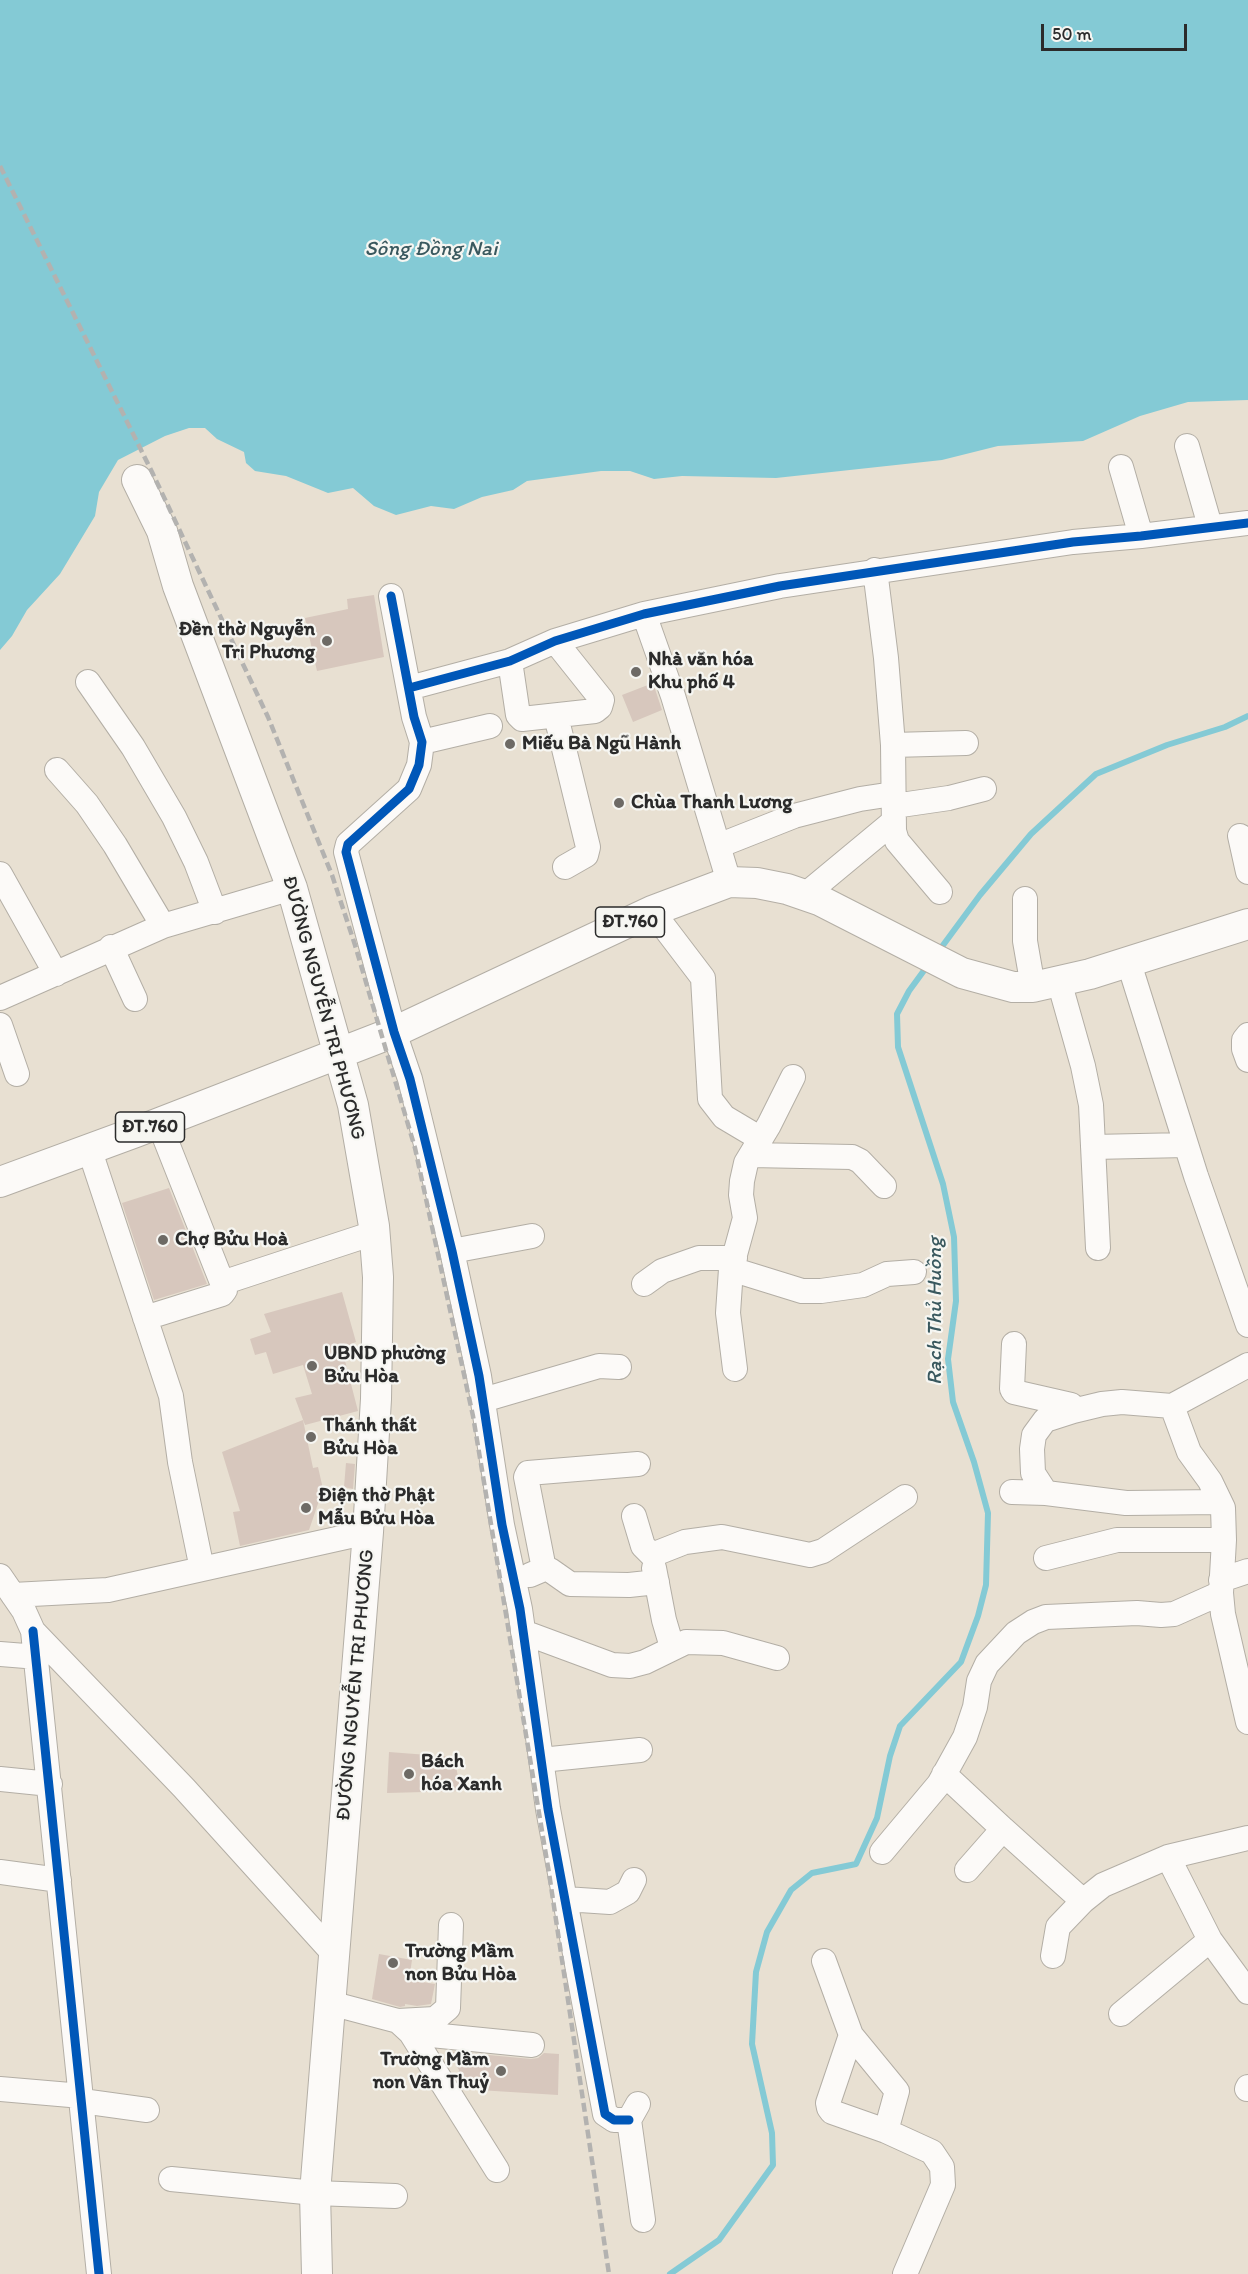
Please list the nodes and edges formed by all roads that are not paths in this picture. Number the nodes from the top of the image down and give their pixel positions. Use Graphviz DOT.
graph roads {
  1 [pos="1187,446"];
  2 [pos="1120,467"];
  3 [pos="131,482"];
  4 [pos="1248,523"];
  5 [pos="1210,526"];
  6 [pos="1141,536"];
  7 [pos="875,570"];
  8 [pos="392,596"];
  9 [pos="644,615"];
  10 [pos="555,641"];
  11 [pos="510,661"];
  12 [pos="87,682"];
  13 [pos="409,688"];
  14 [pos="556,716"];
  15 [pos="490,726"];
  16 [pos="422,742"];
  17 [pos="966,743"];
  18 [pos="893,745"];
  19 [pos="57,770"];
  20 [pos="984,789"];
  21 [pos="893,807"];
  22 [pos="1240,836"];
  23 [pos="718,846"];
  24 [pos="565,867"];
  25 [pos="1248,872"];
  26 [pos="0,874"];
  27 [pos="729,882"];
  28 [pos="292,888"];
  29 [pos="940,892"];
  30 [pos="805,895"];
  31 [pos="1025,899"];
  32 [pos="652,911"];
  33 [pos="215,912"];
  34 [pos="1248,924"];
  35 [pos="163,926"];
  36 [pos="111,947"];
  37 [pos="1128,960"];
  38 [pos="56,974"];
  39 [pos="1046,984"];
  40 [pos="0,998"];
  41 [pos="135,999"];
  42 [pos="0,1025"];
  43 [pos="394,1032"];
  44 [pos="1248,1035"];
  45 [pos="339,1053"];
  46 [pos="1248,1060"];
  47 [pos="17,1074"];
  48 [pos="793,1077"];
  49 [pos="159,1123"];
  50 [pos="1186,1145"];
  51 [pos="756,1147"];
  52 [pos="1093,1147"];
  53 [pos="89,1148"];
  54 [pos="0,1182"];
  55 [pos="884,1186"];
  56 [pos="374,1233"];
  57 [pos="532,1236"];
  58 [pos="1098,1248"];
  59 [pos="452,1251"];
  60 [pos="733,1264"];
  61 [pos="914,1272"];
  62 [pos="222,1283"];
  63 [pos="644,1284"];
  64 [pos="145,1318"];
  65 [pos="1248,1325"];
  66 [pos="1014,1344"];
  67 [pos="1248,1365"];
  68 [pos="619,1367"];
  69 [pos="735,1369"];
  70 [pos="483,1400"];
  71 [pos="1172,1407"];
  72 [pos="1073,1411"];
  73 [pos="638,1464"];
  74 [pos="1012,1492"];
  75 [pos="1046,1493"];
  76 [pos="906,1497"];
  77 [pos="1220,1502"];
  78 [pos="634,1516"];
  79 [pos="368,1532"];
  80 [pos="1224,1540"];
  81 [pos="652,1555"];
  82 [pos="1046,1558"];
  83 [pos="202,1569"];
  84 [pos="544,1569"];
  85 [pos="1248,1571"];
  86 [pos="515,1581"];
  87 [pos="657,1582"];
  88 [pos="6,1586"];
  89 [pos="1221,1586"];
  90 [pos="33,1631"];
  91 [pos="523,1632"];
  92 [pos="672,1647"];
  93 [pos="0,1654"];
  94 [pos="38,1657"];
  95 [pos="777,1658"];
  96 [pos="1244,1684"];
  97 [pos="1248,1722"];
  98 [pos="640,1750"];
  99 [pos="541,1760"];
  100 [pos="944,1774"];
  101 [pos="0,1779"];
  102 [pos="50,1784"];
  103 [pos="1003,1829"];
  104 [pos="1248,1838"];
  105 [pos="882,1852"];
  106 [pos="1168,1857"];
  107 [pos="967,1870"];
  108 [pos="0,1872"];
  109 [pos="59,1880"];
  110 [pos="634,1880"];
  111 [pos="565,1899"];
  112 [pos="1083,1900"];
  113 [pos="451,1925"];
  114 [pos="1210,1940"];
  115 [pos="334,1954"];
  116 [pos="1053,1956"];
  117 [pos="824,1961"];
  118 [pos="1248,1992"];
  119 [pos="330,2002"];
  120 [pos="1121,2014"];
  121 [pos="404,2027"];
  122 [pos="851,2035"];
  123 [pos="532,2045"];
  124 [pos="0,2089"];
  125 [pos="82,2099"];
  126 [pos="147,2110"];
  127 [pos="886,2131"];
  128 [pos="497,2170"];
  129 [pos="171,2179"];
  130 [pos="315,2193"];
  131 [pos="395,2196"];
  132 [pos="643,2220"];
  133 [pos="99,2274"];
  134 [pos="316,2274"];
  135 [pos="905,2274"];
  1 -- 5 [label="street"];
  2 -- 6 [label="street"];
  3 -- 28 [label="main road, ĐƯỜNG NGUYỄN TRI PHƯƠNG"];
  4 -- 5 [label="street"];
  5 -- 6 [label="street"];
  6 -- 7 [label="street"];
  7 -- 9 [label="street"];
  7 -- 18 [label="street"];
  8 -- 13 [label="street"];
  9 -- 10 [label="street"];
  9 -- 23 [label="street"];
  10 -- 11 [label="street"];
  10 -- 14 [label="street"];
  11 -- 13 [label="street"];
  11 -- 14 [label="street"];
  12 -- 33 [label="street"];
  13 -- 16 [label="street"];
  14 -- 24 [label="street"];
  15 -- 16 [label="street"];
  16 -- 43 [label="street"];
  17 -- 18 [label="street"];
  18 -- 21 [label="street"];
  19 -- 35 [label="street"];
  20 -- 21 [label="street"];
  21 -- 23 [label="street"];
  21 -- 29 [label="street"];
  21 -- 30 [label="street"];
  22 -- 25 [label="street"];
  23 -- 27 [label="street"];
  26 -- 38 [label="street"];
  27 -- 30 [label="main road, ĐT.760"];
  27 -- 32 [label="main road, ĐT.760"];
  28 -- 33 [label="street"];
  28 -- 45 [label="main road, ĐƯỜNG NGUYỄN TRI PHƯƠNG"];
  30 -- 39 [label="main road, ĐT.760"];
  31 -- 39 [label="street"];
  32 -- 43 [label="main road, ĐT.760"];
  32 -- 51 [label="street"];
  33 -- 35 [label="street"];
  34 -- 37 [label="main road, ĐT.760"];
  35 -- 36 [label="street"];
  36 -- 38 [label="street"];
  36 -- 41 [label="street"];
  37 -- 39 [label="main road, ĐT.760"];
  37 -- 50 [label="street"];
  38 -- 40 [label="street"];
  39 -- 52 [label="street"];
  42 -- 47 [label="street"];
  43 -- 45 [label="main road, ĐT.760"];
  43 -- 59 [label="street"];
  44 -- 46 [label="street"];
  45 -- 49 [label="main road, ĐT.760"];
  45 -- 56 [label="main road, ĐƯỜNG NGUYỄN TRI PHƯƠNG"];
  48 -- 51 [label="street"];
  49 -- 53 [label="main road, ĐT.760"];
  49 -- 62 [label="street"];
  50 -- 52 [label="street"];
  50 -- 65 [label="street"];
  51 -- 55 [label="street"];
  51 -- 60 [label="street"];
  52 -- 58 [label="street"];
  53 -- 54 [label="main road, ĐT.760"];
  53 -- 64 [label="street"];
  56 -- 62 [label="street"];
  56 -- 79 [label="main road, ĐƯỜNG NGUYỄN TRI PHƯƠNG"];
  57 -- 59 [label="street"];
  59 -- 70 [label="street"];
  60 -- 61 [label="street"];
  60 -- 63 [label="street"];
  60 -- 69 [label="street"];
  62 -- 64 [label="street"];
  64 -- 83 [label="street"];
  66 -- 72 [label="street"];
  67 -- 71 [label="street"];
  68 -- 70 [label="street"];
  70 -- 86 [label="street"];
  71 -- 72 [label="street"];
  71 -- 77 [label="street"];
  72 -- 75 [label="street"];
  73 -- 84 [label="street"];
  74 -- 75 [label="street"];
  75 -- 77 [label="street"];
  76 -- 81 [label="street"];
  77 -- 80 [label="street"];
  78 -- 81 [label="street"];
  79 -- 83 [label="street"];
  79 -- 115 [label="main road, ĐƯỜNG NGUYỄN TRI PHƯƠNG"];
  80 -- 82 [label="street"];
  80 -- 89 [label="street"];
  81 -- 87 [label="street"];
  83 -- 88 [label="street"];
  84 -- 86 [label="street"];
  84 -- 87 [label="street"];
  85 -- 89 [label="street"];
  86 -- 91 [label="street"];
  87 -- 92 [label="street"];
  88 -- 90 [label="street"];
  89 -- 96 [label="street"];
  89 -- 100 [label="street"];
  90 -- 94 [label="street"];
  90 -- 115 [label="street"];
  91 -- 92 [label="street"];
  91 -- 99 [label="street"];
  92 -- 95 [label="street"];
  93 -- 94 [label="street"];
  94 -- 102 [label="street"];
  96 -- 97 [label="street"];
  98 -- 99 [label="street"];
  99 -- 111 [label="street"];
  100 -- 103 [label="street"];
  100 -- 105 [label="street"];
  101 -- 102 [label="street"];
  102 -- 109 [label="street"];
  103 -- 107 [label="street"];
  103 -- 112 [label="street"];
  104 -- 106 [label="street"];
  106 -- 112 [label="street"];
  106 -- 114 [label="street"];
  108 -- 109 [label="street"];
  109 -- 125 [label="street"];
  110 -- 111 [label="street"];
  111 -- 132 [label="street"];
  112 -- 116 [label="street"];
  113 -- 121 [label="street"];
  114 -- 118 [label="street"];
  114 -- 120 [label="street"];
  115 -- 119 [label="main road, ĐƯỜNG NGUYỄN TRI PHƯƠNG"];
  117 -- 122 [label="street"];
  119 -- 121 [label="street"];
  119 -- 130 [label="main road, ĐƯỜNG NGUYỄN TRI PHƯƠNG"];
  121 -- 123 [label="street"];
  121 -- 128 [label="street"];
  122 -- 127 [label="street"];
  122 -- 127 [label="street"];
  124 -- 125 [label="street"];
  125 -- 126 [label="street"];
  125 -- 133 [label="street"];
  127 -- 135 [label="street"];
  129 -- 130 [label="street"];
  130 -- 131 [label="street"];
  130 -- 134 [label="main road, ĐƯỜNG NGUYỄN TRI PHƯƠNG"];
}
